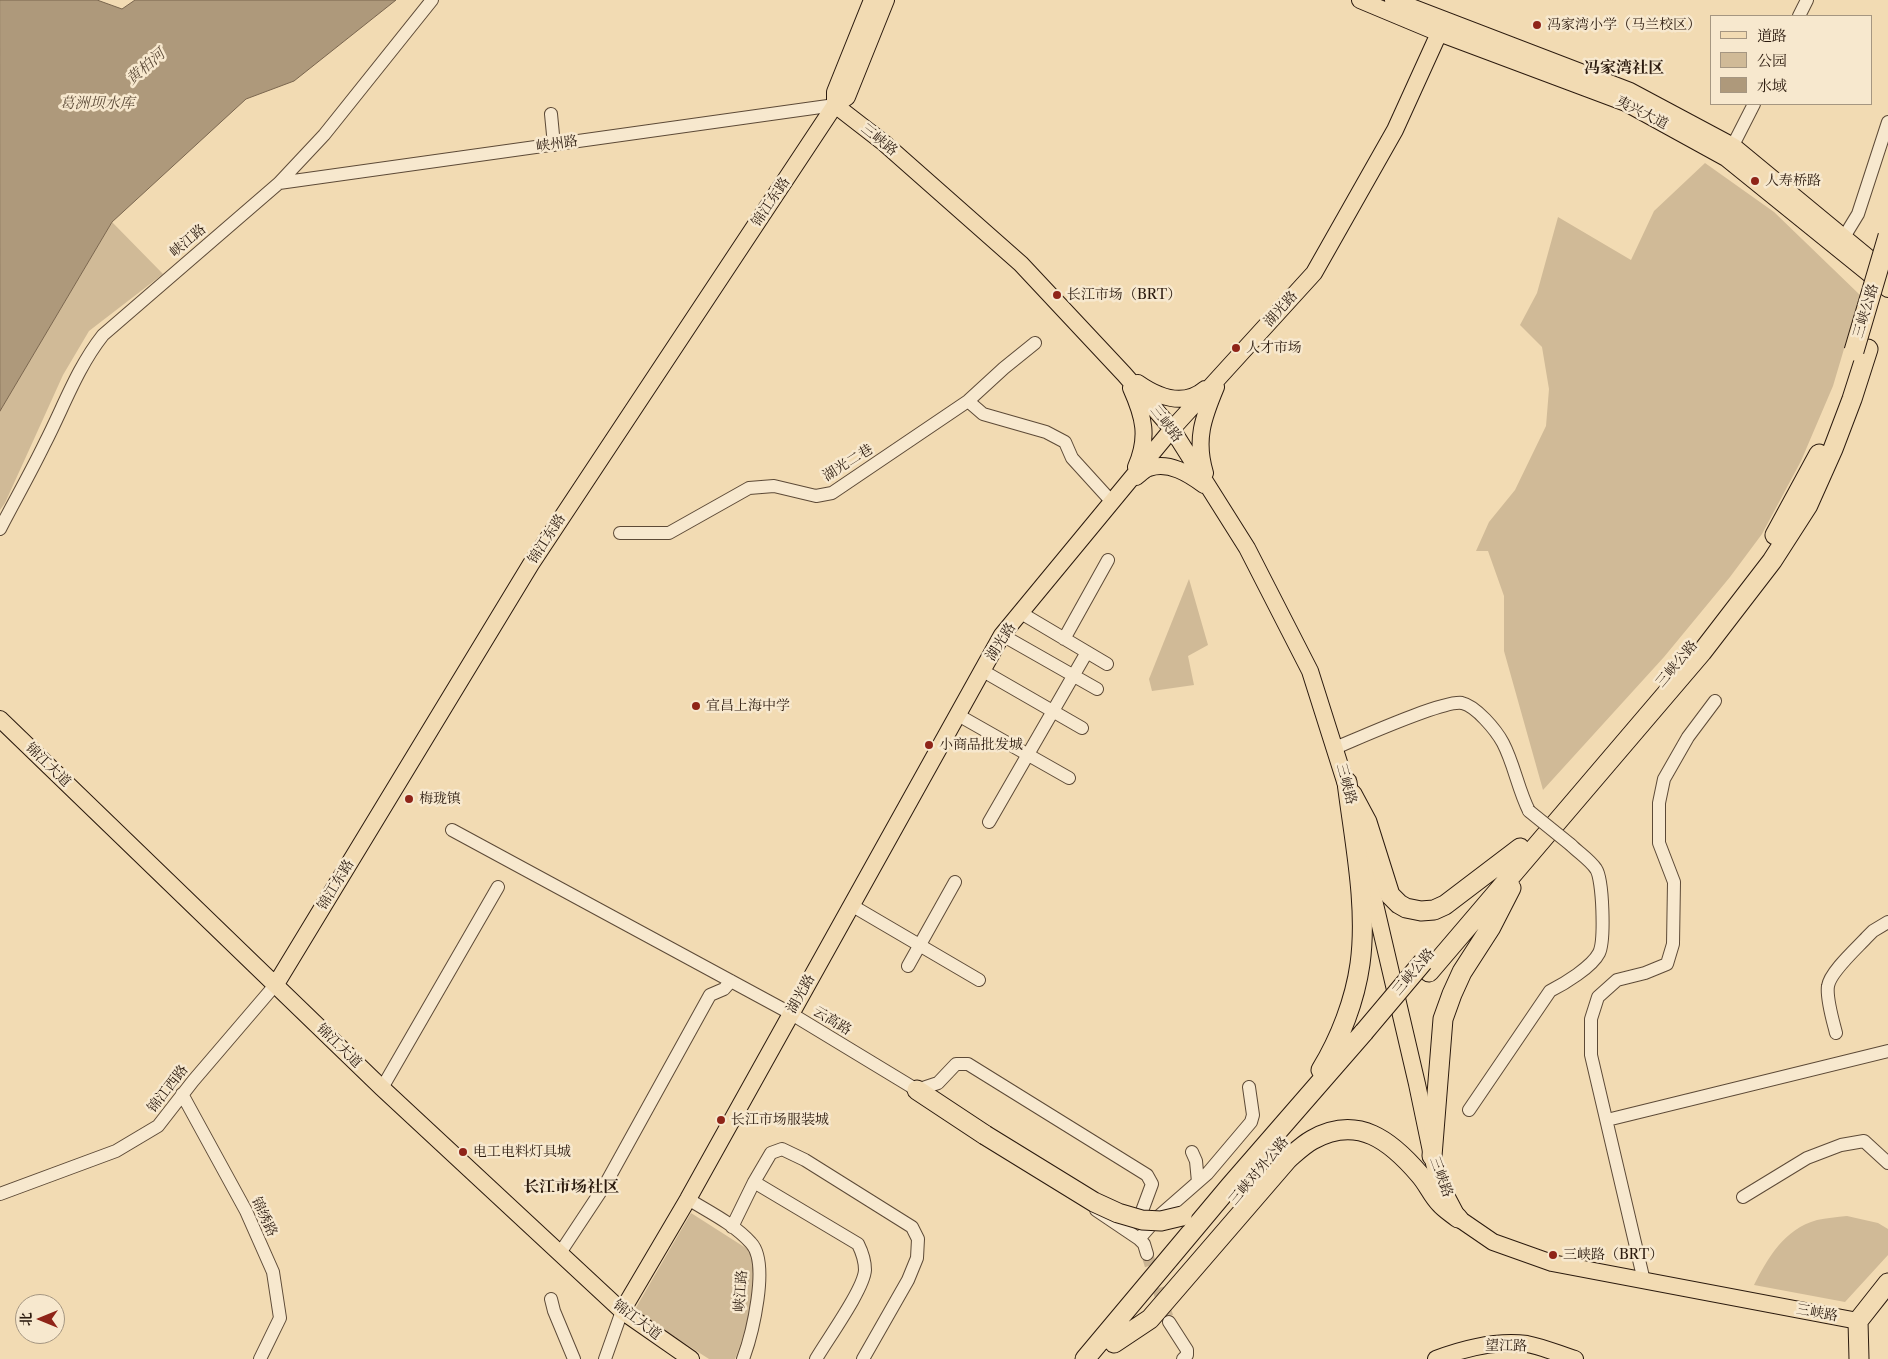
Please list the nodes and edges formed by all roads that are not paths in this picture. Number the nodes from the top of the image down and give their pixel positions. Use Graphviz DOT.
graph roads {
  1 [pos="432,0"];
  2 [pos="872,0"];
  3 [pos="886,0"];
  4 [pos="1360,0"];
  5 [pos="1393,0"];
  6 [pos="1806,1"];
  7 [pos="1799,15"];
  8 [pos="1442,27"];
  9 [pos="835,105"];
  10 [pos="1754,105"];
  11 [pos="551,114"];
  12 [pos="1888,122"];
  13 [pos="554,144"];
  14 [pos="1730,152"];
  15 [pos="279,184"];
  16 [pos="1888,236"];
  17 [pos="1844,237"];
  18 [pos="1888,274"];
  19 [pos="1888,281"];
  20 [pos="1888,289"];
  21 [pos="1035,343"];
  22 [pos="1861,350"];
  23 [pos="1124,374"];
  24 [pos="1222,375"];
  25 [pos="968,401"];
  26 [pos="1172,429"];
  27 [pos="1130,481"];
  28 [pos="1210,490"];
  29 [pos="1112,502"];
  30 [pos="0,529"];
  31 [pos="620,533"];
  32 [pos="1108,560"];
  33 [pos="1021,613"];
  34 [pos="1002,635"];
  35 [pos="1064,639"];
  36 [pos="1087,652"];
  37 [pos="1107,664"];
  38 [pos="982,671"];
  39 [pos="1074,676"];
  40 [pos="1097,689"];
  41 [pos="1715,701"];
  42 [pos="1053,711"];
  43 [pos="958,715"];
  44 [pos="0,719"];
  45 [pos="1082,728"];
  46 [pos="1335,748"];
  47 [pos="1028,755"];
  48 [pos="1069,778"];
  49 [pos="1346,782"];
  50 [pos="989,822"];
  51 [pos="452,830"];
  52 [pos="1524,854"];
  53 [pos="955,882"];
  54 [pos="498,887"];
  55 [pos="851,905"];
  56 [pos="1888,922"];
  57 [pos="920,945"];
  58 [pos="908,966"];
  59 [pos="979,980"];
  60 [pos="731,981"];
  61 [pos="276,984"];
  62 [pos="790,1013"];
  63 [pos="1836,1033"];
  64 [pos="1367,1036"];
  65 [pos="1888,1050"];
  66 [pos="1249,1087"];
  67 [pos="382,1088"];
  68 [pos="917,1090"];
  69 [pos="182,1094"];
  70 [pos="1303,1102"];
  71 [pos="1469,1110"];
  72 [pos="1607,1120"];
  73 [pos="1192,1152"];
  74 [pos="1432,1156"];
  75 [pos="1888,1163"];
  76 [pos="754,1182"];
  77 [pos="1198,1182"];
  78 [pos="1230,1186"];
  79 [pos="0,1194"];
  80 [pos="1743,1197"];
  81 [pos="688,1199"];
  82 [pos="1142,1211"];
  83 [pos="1458,1218"];
  84 [pos="732,1227"];
  85 [pos="1140,1238"];
  86 [pos="560,1253"];
  87 [pos="1147,1254"];
  88 [pos="1644,1281"];
  89 [pos="1888,1283"];
  90 [pos="551,1299"];
  91 [pos="622,1311"];
  92 [pos="1858,1321"];
  93 [pos="1169,1322"];
  94 [pos="1114,1343"];
  95 [pos="1470,1353"];
  96 [pos="688,1358"];
  97 [pos="260,1359"];
  98 [pos="574,1359"];
  99 [pos="605,1359"];
  100 [pos="743,1359"];
  101 [pos="816,1359"];
  102 [pos="863,1359"];
  103 [pos="1085,1359"];
  104 [pos="1101,1359"];
  105 [pos="1184,1359"];
  106 [pos="1436,1359"];
  107 [pos="1575,1359"];
  108 [pos="1859,1359"];
  1 -- 15 [label="street, 峡江路"];
  2 -- 9 [label="main road"];
  3 -- 9 [label="main road"];
  4 -- 8 [label="main road, 夷兴大道"];
  5 -- 8 [label="main road, 夷兴大道"];
  6 -- 7 [label="street"];
  8 -- 14 [label="main road, 夷兴大道"];
  8 -- 24 [label="main road, 湖光路"];
  9 -- 13 [label="street, 峡州路"];
  9 -- 23 [label="main road, 三峡路"];
  9 -- 61 [label="main road, 锦江东路"];
  10 -- 14 [label="street"];
  11 -- 13 [label="street"];
  12 -- 17 [label="street"];
  13 -- 15 [label="street, 峡州路"];
  14 -- 17 [label="main road, 夷兴大道"];
  14 -- 20 [label="main road, 夷兴大道"];
  15 -- 30 [label="street, 峡江路"];
  16 -- 22 [label="highway, 三峡公路, bridge"];
  17 -- 18 [label="main road, 夷兴大道"];
  19 -- 22 [label="highway, 三峡公路"];
  21 -- 25 [label="street, 湖光二巷"];
  22 -- 52 [label="highway, 三峡公路"];
  23 -- 24 [label="main road"];
  23 -- 26 [label="main road, 三峡路"];
  23 -- 27 [label="main road"];
  24 -- 26 [label="main road, 湖光路"];
  24 -- 28 [label="main road"];
  25 -- 29 [label="street"];
  25 -- 31 [label="street, 湖光二巷"];
  26 -- 27 [label="main road, 湖光路"];
  26 -- 28 [label="main road, 三峡路"];
  27 -- 28 [label="main road"];
  27 -- 29 [label="main road, 湖光路"];
  28 -- 46 [label="main road, 三峡路"];
  29 -- 33 [label="main road, 湖光路"];
  32 -- 35 [label="street"];
  33 -- 34 [label="main road, 湖光路"];
  33 -- 35 [label="street"];
  34 -- 38 [label="main road, 湖光路"];
  34 -- 39 [label="street"];
  35 -- 36 [label="street"];
  36 -- 37 [label="street"];
  36 -- 39 [label="street"];
  38 -- 42 [label="street"];
  38 -- 43 [label="main road, 湖光路"];
  39 -- 40 [label="street"];
  39 -- 42 [label="street"];
  41 -- 72 [label="street"];
  42 -- 45 [label="street"];
  42 -- 47 [label="street"];
  43 -- 47 [label="street"];
  43 -- 55 [label="main road, 湖光路"];
  44 -- 61 [label="main road, 锦江大道"];
  46 -- 49 [label="main road, 三峡路"];
  46 -- 71 [label="street, bridge"];
  47 -- 48 [label="street"];
  47 -- 50 [label="street"];
  49 -- 52 [label="highway"];
  49 -- 70 [label="highway"];
  49 -- 74 [label="main road, 三峡路"];
  51 -- 60 [label="street, 云高路"];
  52 -- 64 [label="highway, 三峡公路"];
  52 -- 74 [label="highway"];
  53 -- 57 [label="street"];
  54 -- 67 [label="street"];
  55 -- 57 [label="street"];
  55 -- 62 [label="main road, 湖光路"];
  56 -- 63 [label="street"];
  57 -- 58 [label="street"];
  57 -- 59 [label="street"];
  60 -- 62 [label="street, 云高路"];
  60 -- 86 [label="street"];
  61 -- 67 [label="main road, 锦江大道"];
  61 -- 69 [label="street, 锦江西路"];
  62 -- 68 [label="street, 云高路"];
  62 -- 81 [label="main road, 湖光路"];
  64 -- 70 [label="highway, 三峡对外公路"];
  64 -- 94 [label="highway, 三峡对外公路"];
  65 -- 72 [label="street"];
  66 -- 77 [label="street"];
  67 -- 86 [label="main road, 锦江大道"];
  68 -- 78 [label="highway, bridge"];
  68 -- 82 [label="street"];
  68 -- 85 [label="street, 云高路"];
  69 -- 79 [label="street, 锦江西路"];
  69 -- 97 [label="street, 锦绣路"];
  70 -- 78 [label="highway, 三峡对外公路"];
  72 -- 88 [label="street"];
  73 -- 77 [label="street"];
  74 -- 83 [label="main road, 三峡路"];
  75 -- 80 [label="street"];
  76 -- 84 [label="street"];
  76 -- 101 [label="street"];
  76 -- 102 [label="street"];
  77 -- 85 [label="street"];
  78 -- 103 [label="highway, 三峡对外公路"];
  81 -- 84 [label="street, 峡江路"];
  81 -- 91 [label="main road, 湖光路"];
  83 -- 88 [label="main road, 三峡路"];
  83 -- 94 [label="highway"];
  84 -- 100 [label="street, 峡江路"];
  85 -- 87 [label="street"];
  86 -- 91 [label="main road, 锦江大道"];
  88 -- 92 [label="main road, 三峡路"];
  89 -- 92 [label="highway"];
  90 -- 98 [label="street"];
  91 -- 96 [label="main road, 锦江大道"];
  91 -- 99 [label="street"];
  92 -- 108 [label="highway"];
  93 -- 105 [label="street"];
  94 -- 104 [label="highway, 三峡对外公路"];
  95 -- 106 [label="main road, 望江路"];
  95 -- 107 [label="main road, 望江路"];
}
